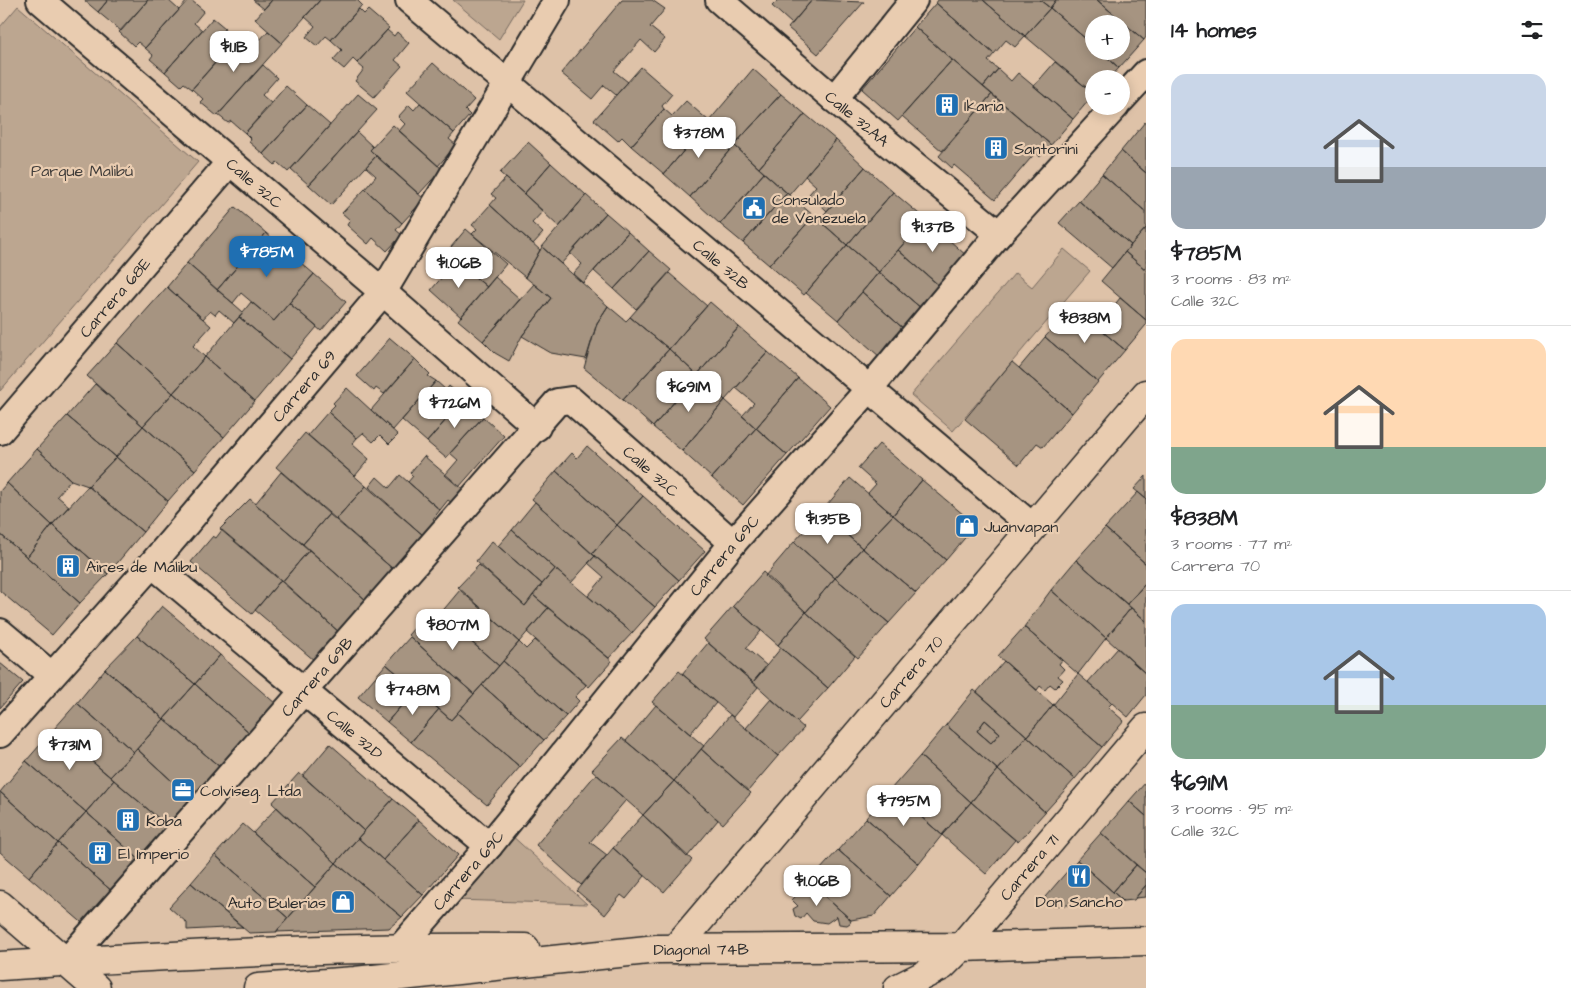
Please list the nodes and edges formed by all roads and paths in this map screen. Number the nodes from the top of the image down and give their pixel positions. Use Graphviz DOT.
graph roads {
  1 [pos="40,0"];
  2 [pos="409,0"];
  3 [pos="556,0"];
  4 [pos="719,0"];
  5 [pos="914,0"];
  6 [pos="1146,73"];
  7 [pos="507,83"];
  8 [pos="1130,90"];
  9 [pos="834,99"];
  10 [pos="1108,115"];
  11 [pos="229,163"];
  12 [pos="999,234"];
  13 [pos="383,292"];
  14 [pos="870,388"];
  15 [pos="571,400"];
  16 [pos="1143,403"];
  17 [pos="536,427"];
  18 [pos="0,431"];
  19 [pos="1033,527"];
  20 [pos="733,543"];
  21 [pos="152,564"];
  22 [pos="0,632"];
  23 [pos="51,675"];
  24 [pos="304,692"];
  25 [pos="1146,728"];
  26 [pos="0,734"];
  27 [pos="489,846"];
  28 [pos="0,905"];
  29 [pos="1146,941"];
  30 [pos="401,947"];
  31 [pos="962,947"];
  32 [pos="666,949"];
  33 [pos="255,951"];
  34 [pos="66,962"];
  35 [pos="0,966"];
  36 [pos="96,988"];
  37 [pos="245,988"];
  38 [pos="258,988"];
  39 [pos="898,988"];
  1 -- 11 [label="street, Calle 32C"];
  2 -- 7 [label="street, Calle 32B"];
  3 -- 7 [label="street, Carrera 69"];
  4 -- 9 [label="street, Calle 32AA"];
  5 -- 9 [label="street"];
  6 -- 8 [label="street"];
  7 -- 13 [label="street, Carrera 69"];
  7 -- 14 [label="street, Calle 32B"];
  9 -- 12 [label="street, Calle 32AA"];
  10 -- 12 [label="street, Carrera 69C"];
  11 -- 13 [label="street, Calle 32C"];
  11 -- 18 [label="street, Carrera 68E"];
  12 -- 14 [label="street, Carrera 69C"];
  13 -- 17 [label="street, Calle 32C"];
  13 -- 21 [label="street, Carrera 69"];
  14 -- 19 [label="street, Calle 32B"];
  14 -- 20 [label="street, Carrera 69C"];
  15 -- 17 [label="street, Carrera 69B"];
  15 -- 20 [label="street, Calle 32C"];
  16 -- 19 [label="main road, Carrera 70"];
  17 -- 24 [label="street, Carrera 69B"];
  19 -- 32 [label="main road, Carrera 70"];
  20 -- 27 [label="street, Carrera 69C"];
  21 -- 23 [label="street, Carrera 69"];
  21 -- 24 [label="street, Calle 32D"];
  22 -- 23 [label="street"];
  23 -- 26 [label="street, Carrera 69"];
  24 -- 27 [label="street, Calle 32D"];
  24 -- 34 [label="street, Carrera 69B"];
  25 -- 31 [label="main road, Carrera 71"];
  27 -- 30 [label="street, Carrera 69C"];
  28 -- 34 [label="main road"];
  29 -- 31 [label="main road, Diagonal 74B"];
  30 -- 32 [label="main road"];
  30 -- 33 [label="main road"];
  31 -- 32 [label="main road, Diagonal 74B"];
  31 -- 39 [label="main road, Carrera 71"];
  32 -- 38 [label="main road, Diagonal 74B"];
  33 -- 34 [label="main road"];
  33 -- 37 [label="main road"];
  34 -- 35 [label="main road"];
  34 -- 36 [label="main road"];
}
